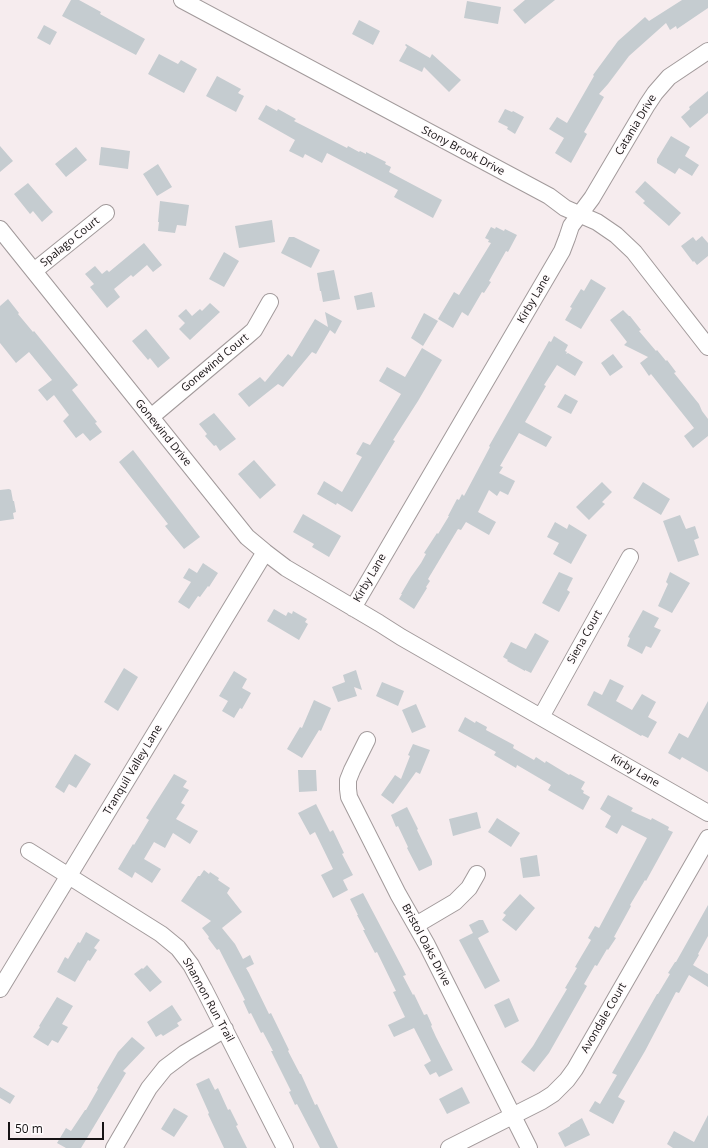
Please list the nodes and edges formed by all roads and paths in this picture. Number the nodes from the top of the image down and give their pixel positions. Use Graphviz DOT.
graph roads {
  1 [pos="182,0"];
  2 [pos="708,51"];
  3 [pos="106,214"];
  4 [pos="580,214"];
  5 [pos="0,229"];
  6 [pos="34,271"];
  7 [pos="270,302"];
  8 [pos="708,347"];
  9 [pos="151,417"];
  10 [pos="265,552"];
  11 [pos="630,557"];
  12 [pos="353,608"];
  13 [pos="541,717"];
  14 [pos="367,740"];
  15 [pos="708,813"];
  16 [pos="708,838"];
  17 [pos="29,851"];
  18 [pos="477,874"];
  19 [pos="68,876"];
  20 [pos="416,925"];
  21 [pos="0,989"];
  22 [pos="224,1029"];
  23 [pos="513,1116"];
  24 [pos="114,1148"];
  25 [pos="285,1148"];
  26 [pos="450,1148"];
  27 [pos="529,1148"];
  1 -- 4 [label="street, Stony Brook Drive"];
  2 -- 4 [label="street, Catania Drive"];
  3 -- 6 [label="street, Spalago Court"];
  4 -- 8 [label="street, Stony Brook Drive"];
  4 -- 12 [label="street, Kirby Lane"];
  5 -- 6 [label="street, Gonewind Drive"];
  6 -- 9 [label="street, Gonewind Drive"];
  7 -- 9 [label="street, Gonewind Court"];
  9 -- 10 [label="street, Gonewind Drive"];
  10 -- 12 [label="street, Gonewind Drive"];
  10 -- 19 [label="street, Tranquil Valley Lane"];
  11 -- 13 [label="street, Siena Court"];
  12 -- 13 [label="street, Kirby Lane"];
  13 -- 15 [label="street, Kirby Lane"];
  14 -- 20 [label="street, Bristol Oaks Drive"];
  16 -- 23 [label="street, Avondale Court"];
  17 -- 19 [label="street, Shannon Run Trail"];
  18 -- 20 [label="street"];
  19 -- 21 [label="street, Tranquil Valley Lane"];
  19 -- 22 [label="street, Shannon Run Trail"];
  20 -- 23 [label="street, Bristol Oaks Drive"];
  22 -- 24 [label="street"];
  22 -- 25 [label="street, Shannon Run Trail"];
  23 -- 26 [label="street, Avondale Court"];
  23 -- 27 [label="street, Bristol Oaks Drive"];
}
